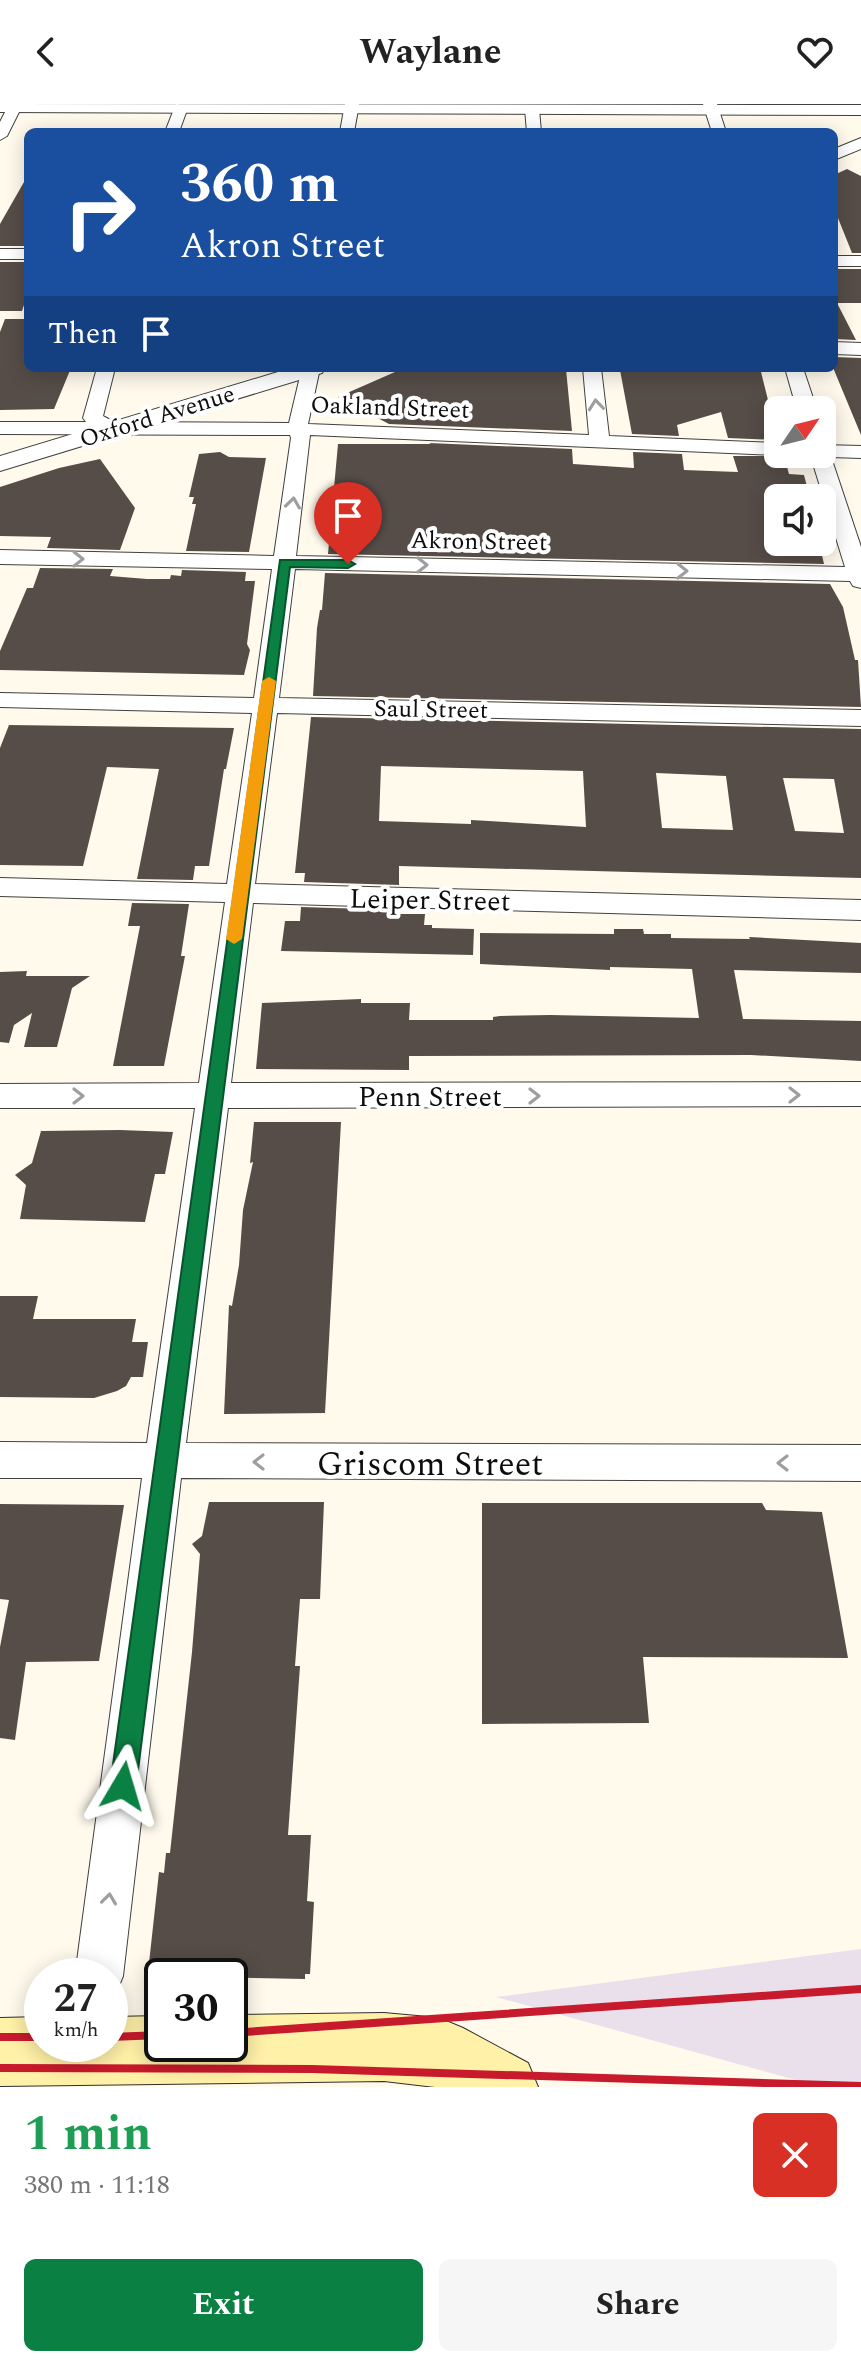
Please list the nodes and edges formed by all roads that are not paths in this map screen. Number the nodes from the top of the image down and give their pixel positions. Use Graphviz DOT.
graph roads {
  1 [pos="10,106"];
  2 [pos="352,106"];
  3 [pos="181,107"];
  4 [pos="711,107"];
  5 [pos="532,109"];
  6 [pos="861,110"];
  7 [pos="173,128"];
  8 [pos="348,128"];
  9 [pos="534,128"];
  10 [pos="718,128"];
  11 [pos="0,136"];
  12 [pos="861,143"];
  13 [pos="838,153"];
  14 [pos="0,254"];
  15 [pos="24,254"];
  16 [pos="838,261"];
  17 [pos="861,261"];
  18 [pos="838,348"];
  19 [pos="861,349"];
  20 [pos="105,372"];
  21 [pos="302,372"];
  22 [pos="311,372"];
  23 [pos="592,372"];
  24 [pos="795,372"];
  25 [pos="803,396"];
  26 [pos="0,428"];
  27 [pos="111,429"];
  28 [pos="297,429"];
  29 [pos="600,442"];
  30 [pos="764,448"];
  31 [pos="836,452"];
  32 [pos="861,452"];
  33 [pos="0,464"];
  34 [pos="826,468"];
  35 [pos="0,557"];
  36 [pos="285,563"];
  37 [pos="860,577"];
  38 [pos="0,700"];
  39 [pos="266,706"];
  40 [pos="861,718"];
  41 [pos="0,887"];
  42 [pos="240,894"];
  43 [pos="861,910"];
  44 [pos="861,1094"];
  45 [pos="0,1096"];
  46 [pos="213,1097"];
  47 [pos="0,1460"];
  48 [pos="164,1462"];
  49 [pos="861,1463"];
  50 [pos="101,1958"];
  51 [pos="0,2052"];
  52 [pos="24,2054"];
  53 [pos="128,2059"];
  54 [pos="504,2087"];
  1 -- 3 [label="street"];
  1 -- 11 [label="street"];
  2 -- 3 [label="street"];
  2 -- 5 [label="street"];
  2 -- 8 [label="street"];
  3 -- 7 [label="street"];
  4 -- 5 [label="street"];
  4 -- 6 [label="street"];
  4 -- 10 [label="street"];
  5 -- 9 [label="street"];
  12 -- 13 [label="street"];
  14 -- 15 [label="street"];
  16 -- 17 [label="street"];
  18 -- 19 [label="street"];
  20 -- 27 [label="street"];
  21 -- 27 [label="street, Oxford Avenue"];
  22 -- 28 [label="street"];
  29 -- 23 [label="street, one-way"];
  24 -- 25 [label="street"];
  26 -- 27 [label="street, Oakland Street"];
  27 -- 28 [label="street, Oakland Street"];
  27 -- 33 [label="street, Oxford Avenue"];
  28 -- 29 [label="street, Oakland Street"];
  36 -- 28 [label="street, one-way"];
  29 -- 30 [label="street, Oakland Street"];
  31 -- 32 [label="street"];
  34 -- 37 [label="street"];
  35 -- 36 [label="street, Akron Street, one-way"];
  36 -- 37 [label="street, Akron Street, one-way"];
  36 -- 39 [label="street"];
  38 -- 39 [label="street, Saul Street"];
  39 -- 40 [label="street, Saul Street"];
  39 -- 42 [label="street"];
  41 -- 42 [label="street, Leiper Street"];
  42 -- 43 [label="street, Leiper Street"];
  42 -- 46 [label="street"];
  46 -- 44 [label="street, Penn Street, one-way"];
  45 -- 46 [label="street, Penn Street, one-way"];
  46 -- 48 [label="street"];
  47 -- 48 [label="street, Griscom Street"];
  49 -- 48 [label="street, Griscom Street, one-way"];
  50 -- 48 [label="street, one-way"];
  51 -- 52 [label="main road"];
  53 -- 54 [label="main road"];
}
